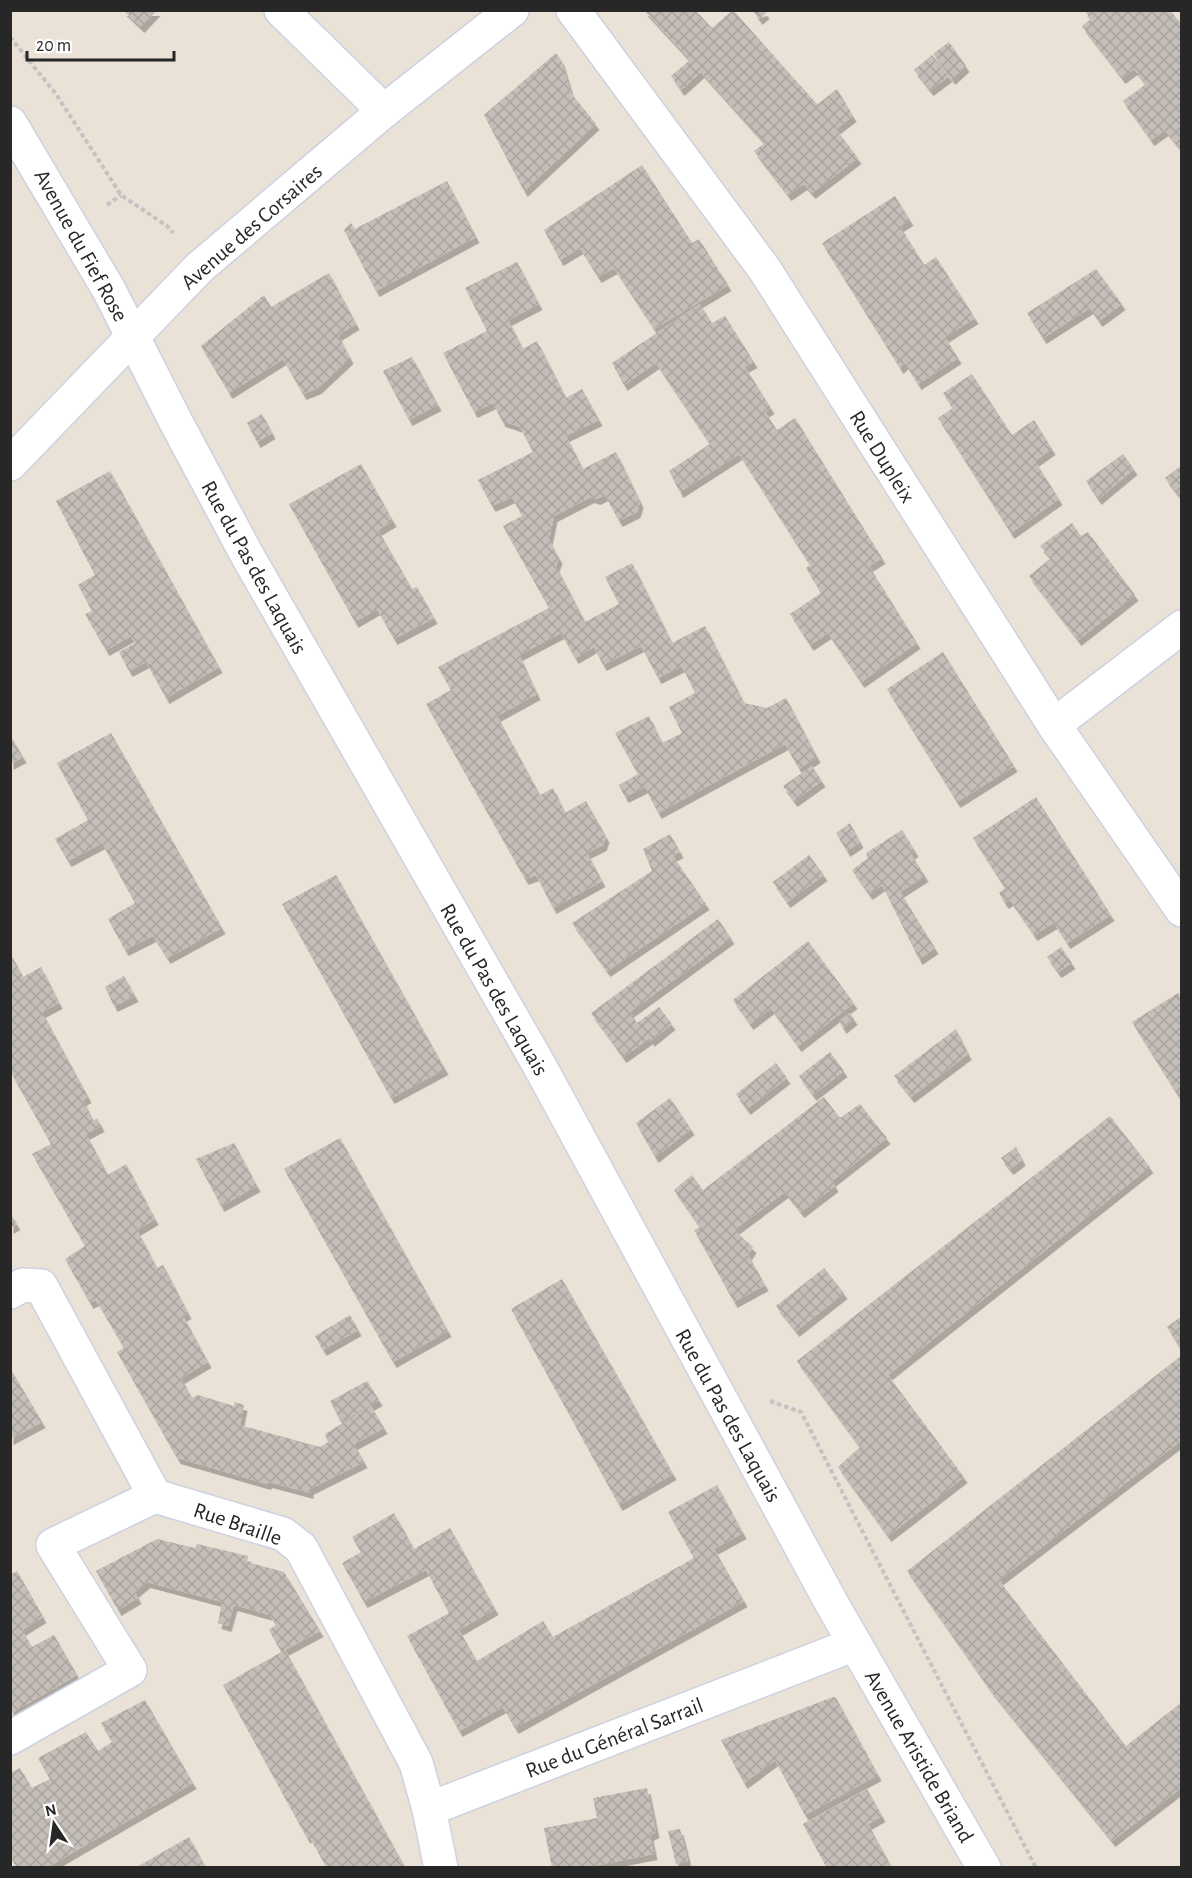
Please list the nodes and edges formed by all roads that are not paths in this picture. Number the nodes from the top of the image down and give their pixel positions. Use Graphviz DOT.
graph roads {
  1 [pos="281,10"];
  2 [pos="512,10"];
  3 [pos="573,10"];
  4 [pos="384,111"];
  5 [pos="10,123"];
  6 [pos="133,337"];
  7 [pos="10,464"];
  8 [pos="1182,627"];
  9 [pos="1054,726"];
  10 [pos="1182,910"];
  11 [pos="10,1292"];
  12 [pos="155,1496"];
  13 [pos="855,1644"];
  14 [pos="10,1738"];
  15 [pos="429,1809"];
  16 [pos="441,1868"];
  17 [pos="984,1868"];
  1 -- 4 [label="street"];
  2 -- 4 [label="street, Avenue des Corsaires"];
  3 -- 9 [label="street, Rue Dupleix"];
  4 -- 6 [label="street, Avenue des Corsaires"];
  5 -- 6 [label="street, Avenue du Fief Rose"];
  6 -- 7 [label="street, Avenue des Corsaires"];
  6 -- 13 [label="street, Rue du Pas des Laquais"];
  8 -- 9 [label="street"];
  9 -- 10 [label="street, Rue Dupleix"];
  11 -- 12 [label="street"];
  12 -- 14 [label="street"];
  12 -- 15 [label="street, Rue Braille"];
  13 -- 15 [label="street, Rue du Général Sarrail"];
  13 -- 17 [label="street, Avenue Aristide Briand"];
  15 -- 16 [label="street"];
}
